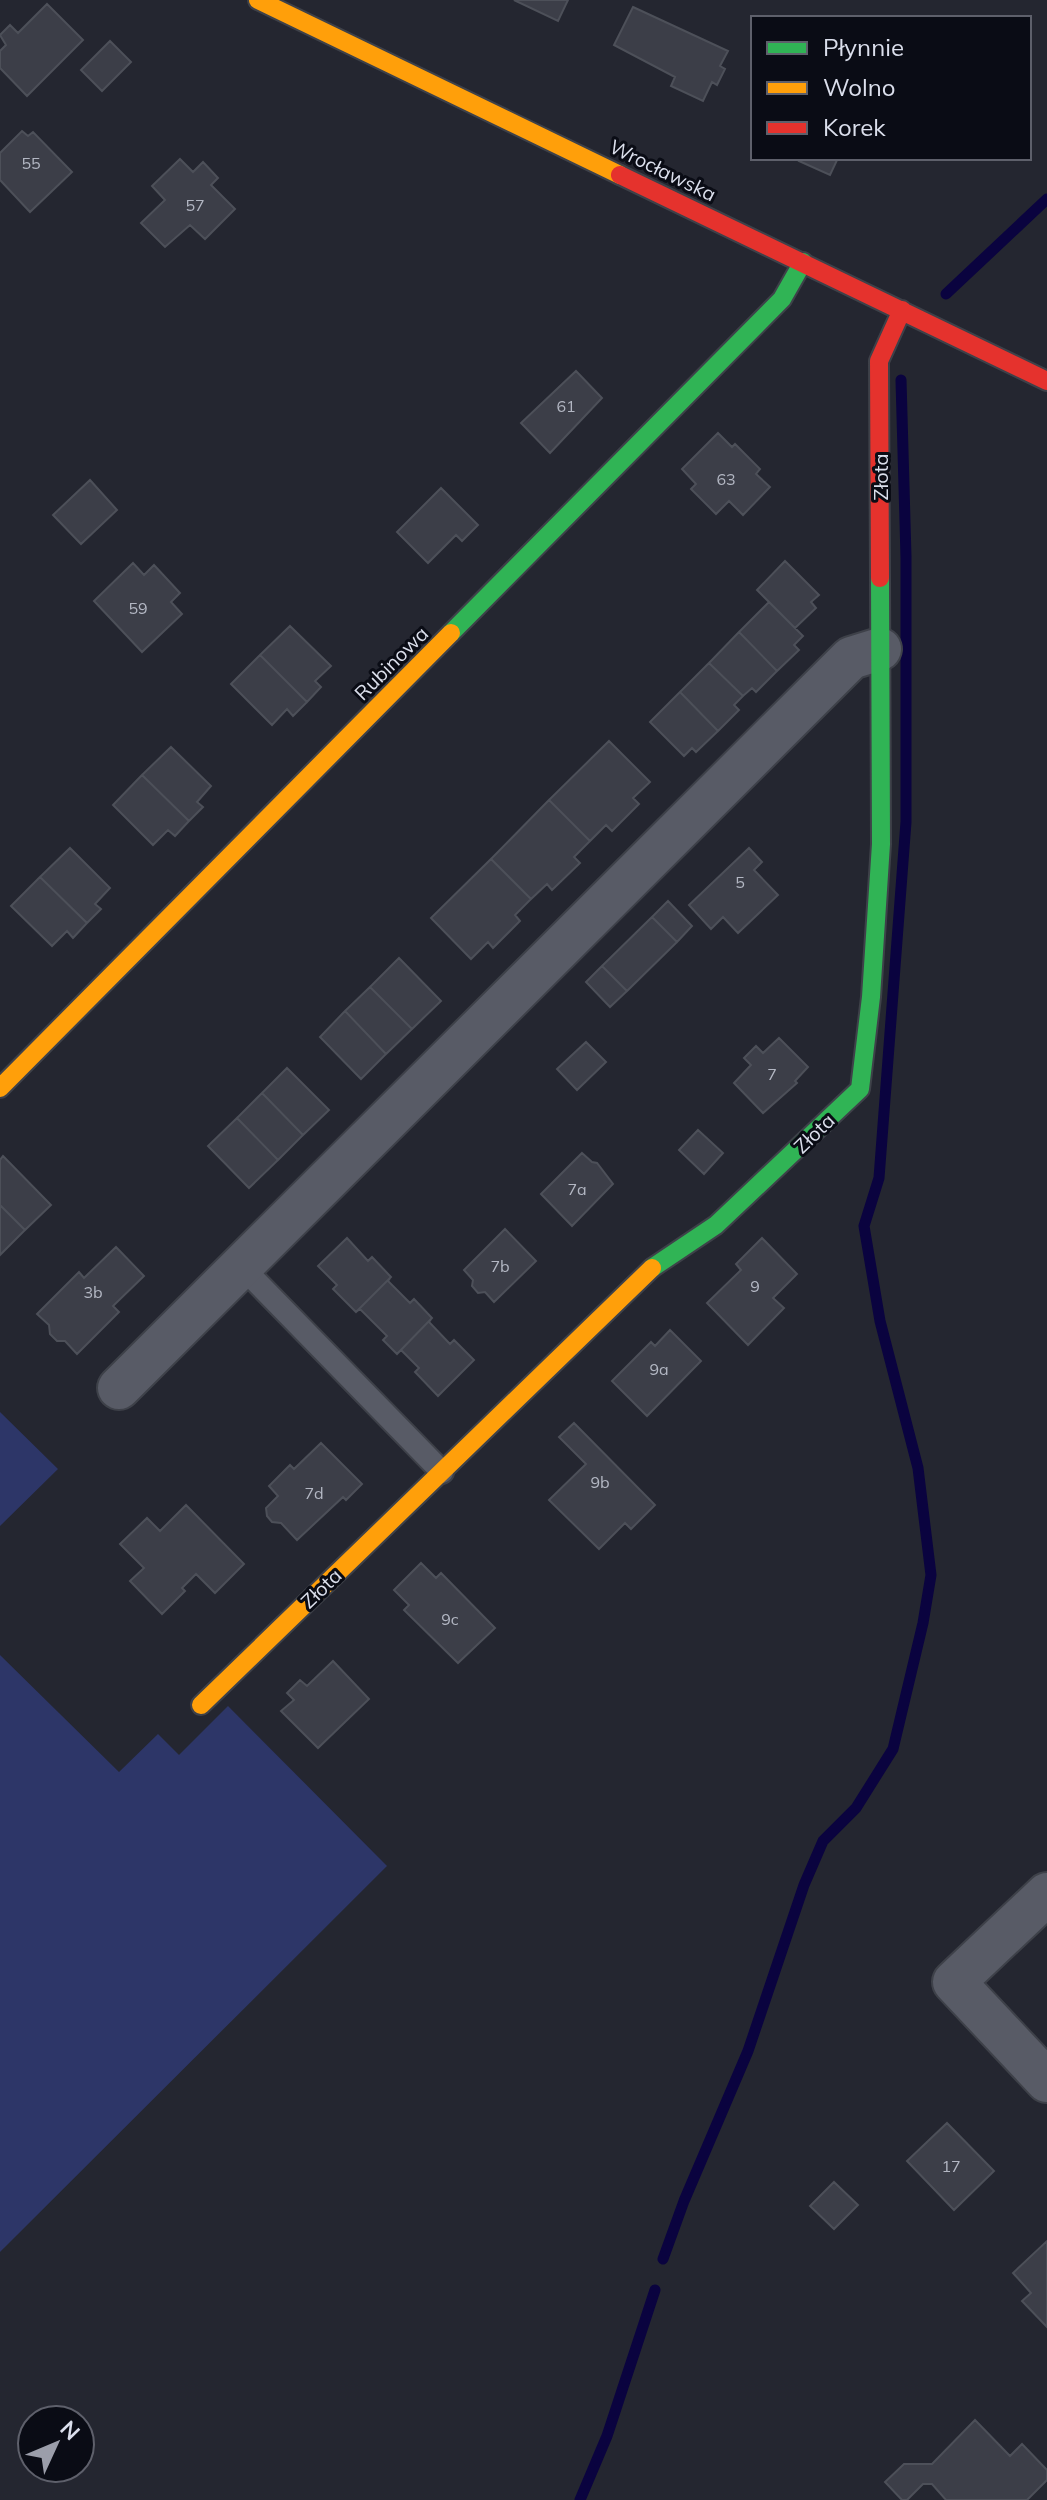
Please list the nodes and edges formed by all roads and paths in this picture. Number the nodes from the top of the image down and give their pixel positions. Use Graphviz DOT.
graph roads {
  1 [pos="258,0"];
  2 [pos="803,262"];
  3 [pos="902,310"];
  4 [pos="1047,381"];
  5 [pos="880,649"];
  6 [pos="0,1088"];
  7 [pos="242,1267"];
  8 [pos="119,1388"];
  9 [pos="442,1472"];
  10 [pos="201,1705"];
  11 [pos="1047,1894"];
  12 [pos="1047,2081"];
  1 -- 2 [label="street, Wrocławska"];
  2 -- 3 [label="street, Wrocławska"];
  2 -- 6 [label="street, Rubinowa"];
  3 -- 4 [label="street, Wrocławska"];
  3 -- 5 [label="street, Złota"];
  5 -- 7 [label="street"];
  5 -- 9 [label="street, Złota"];
  7 -- 8 [label="street"];
  7 -- 9 [label="lane"];
  9 -- 10 [label="street, Złota"];
  11 -- 12 [label="street"];
}
